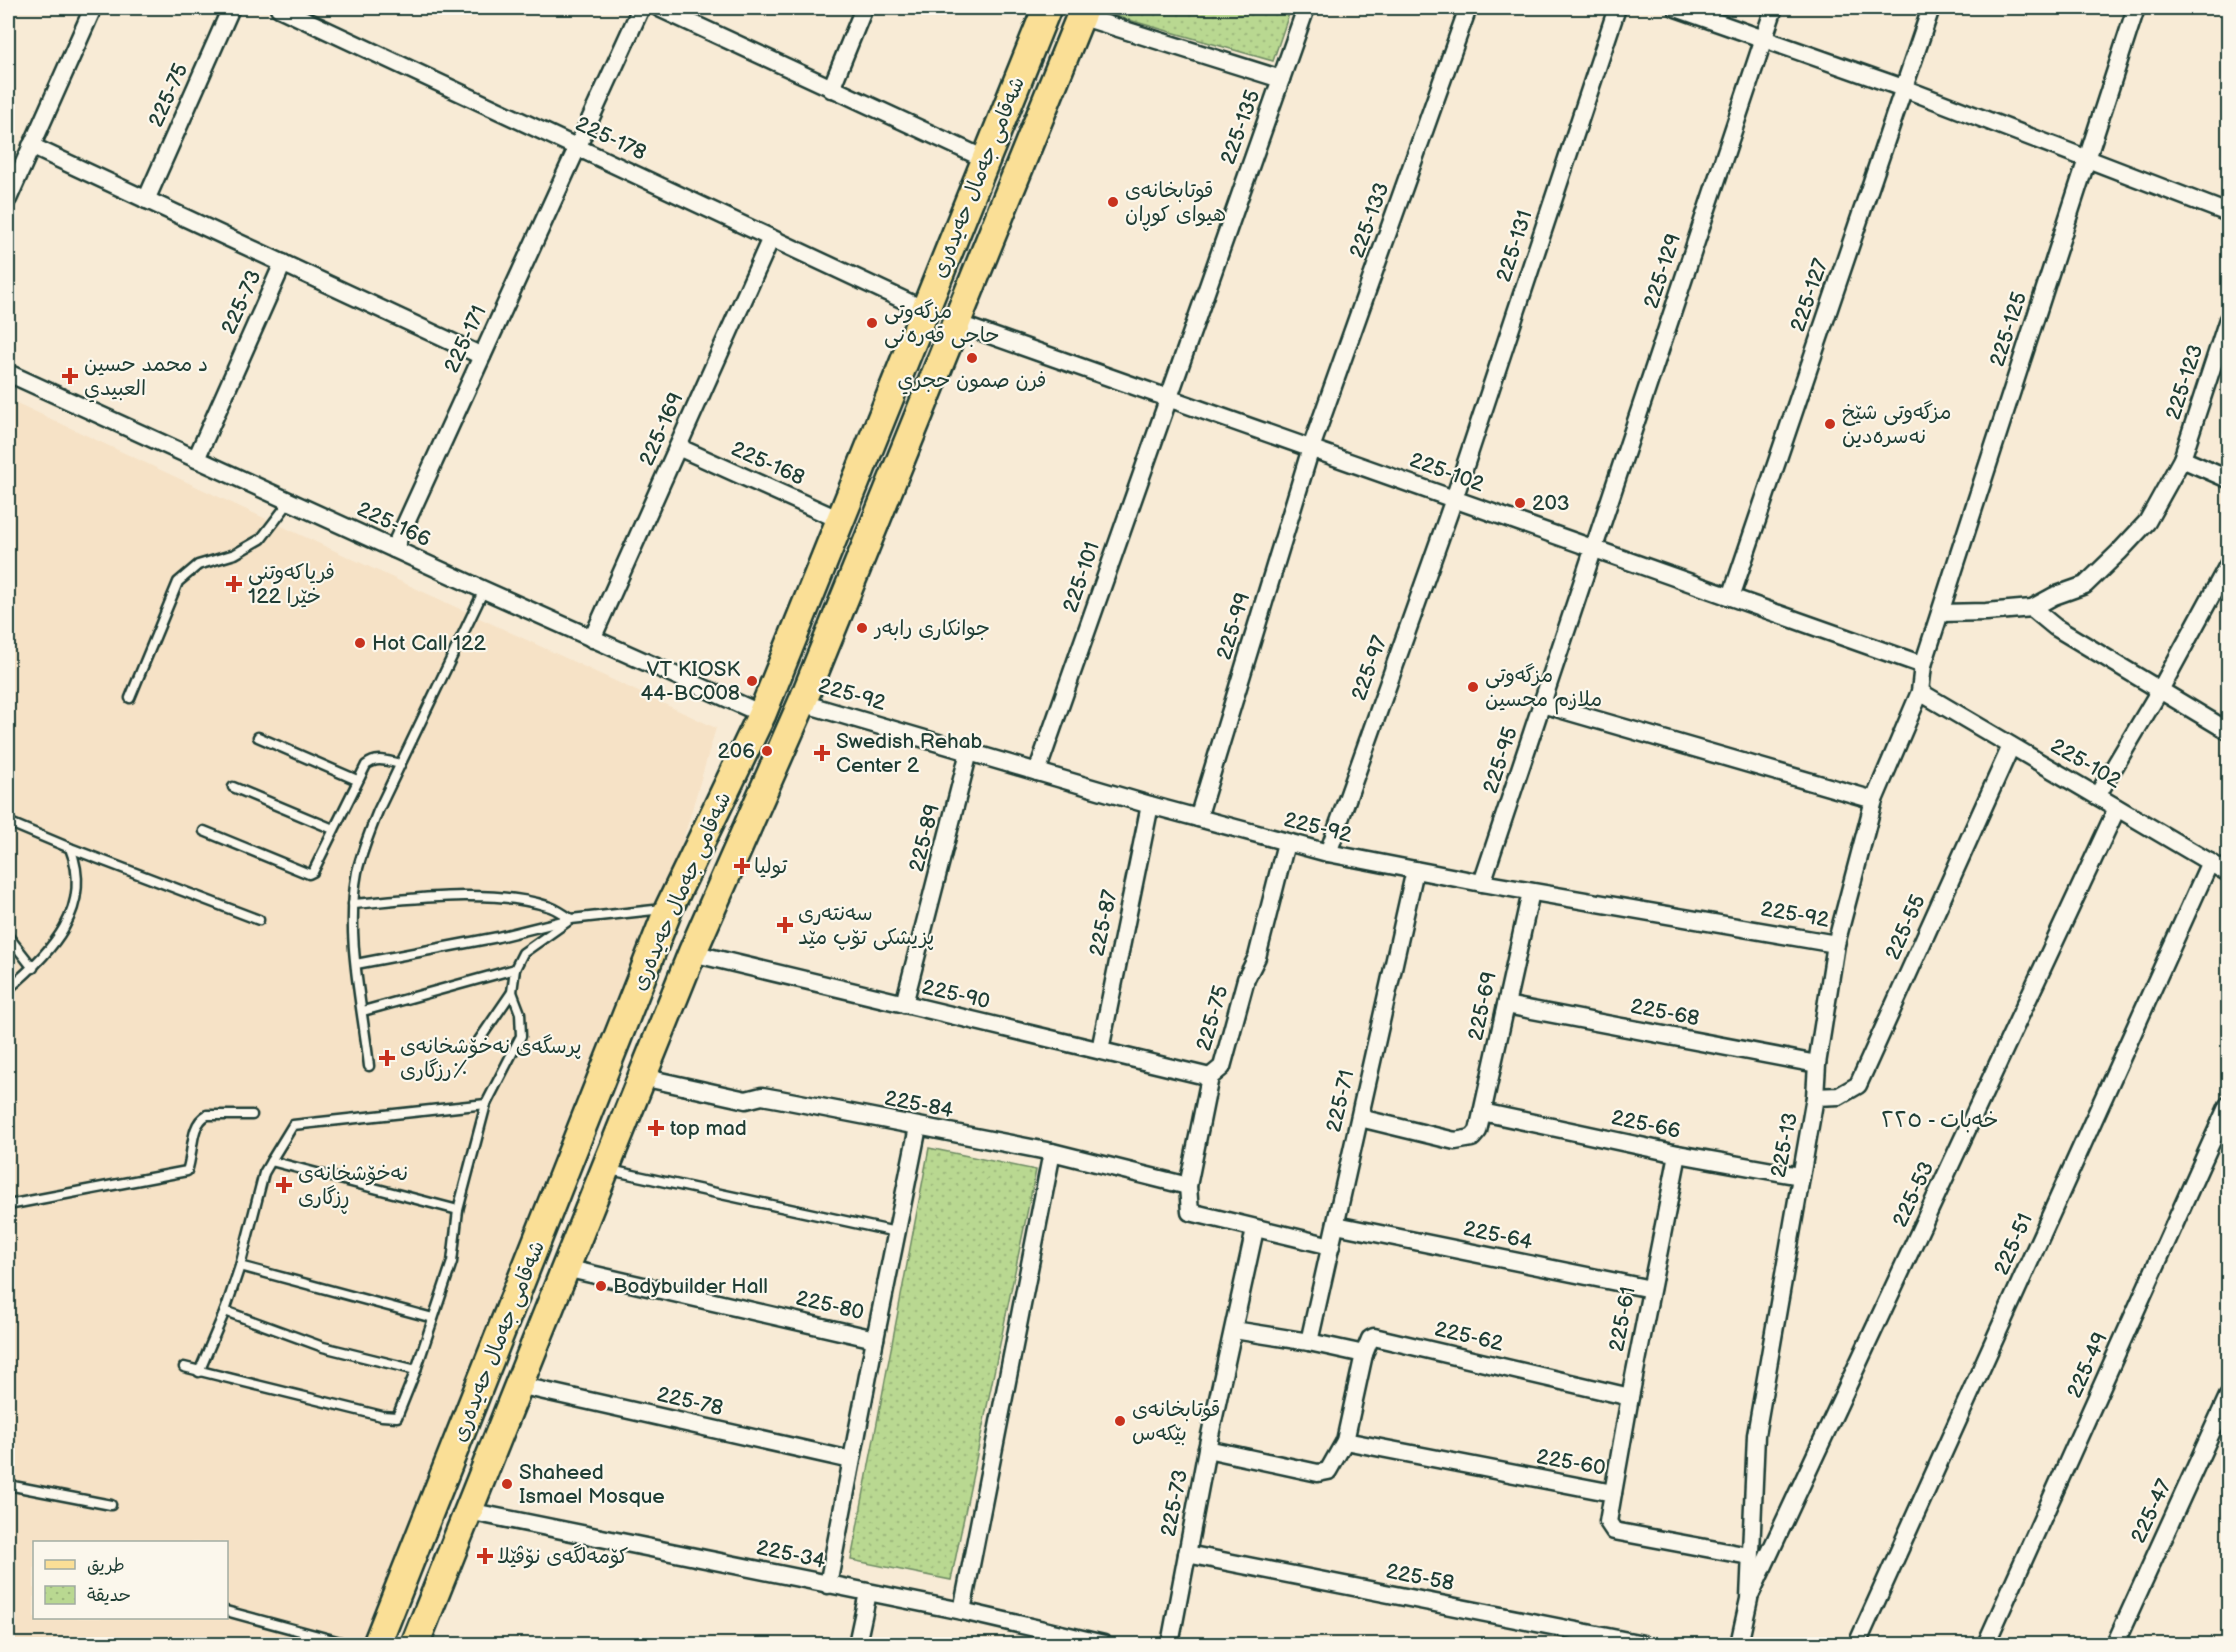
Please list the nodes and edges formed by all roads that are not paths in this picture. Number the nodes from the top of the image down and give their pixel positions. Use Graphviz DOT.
graph roads {
  1 [pos="93,8"];
  2 [pos="231,8"];
  3 [pos="279,8"];
  4 [pos="641,8"];
  5 [pos="659,8"];
  6 [pos="864,8"];
  7 [pos="1047,8"];
  8 [pos="1305,8"];
  9 [pos="1468,8"];
  10 [pos="1617,8"];
  11 [pos="1676,8"];
  12 [pos="1774,8"];
  13 [pos="1931,8"];
  14 [pos="2136,8"];
  15 [pos="1082,12"];
  16 [pos="1763,39"];
  17 [pos="1281,79"];
  18 [pos="831,88"];
  19 [pos="1903,88"];
  20 [pos="31,146"];
  21 [pos="577,147"];
  22 [pos="2087,158"];
  23 [pos="985,159"];
  24 [pos="8,199"];
  25 [pos="146,200"];
  26 [pos="2229,213"];
  27 [pos="771,238"];
  28 [pos="283,263"];
  29 [pos="925,310"];
  30 [pos="2229,319"];
  31 [pos="956,322"];
  32 [pos="482,356"];
  33 [pos="8,373"];
  34 [pos="1167,397"];
  35 [pos="678,447"];
  36 [pos="1311,448"];
  37 [pos="196,459"];
  38 [pos="2182,459"];
  39 [pos="2229,478"];
  40 [pos="1454,499"];
  41 [pos="290,501"];
  42 [pos="840,520"];
  43 [pos="1594,548"];
  44 [pos="394,549"];
  45 [pos="2229,565"];
  46 [pos="484,590"];
  47 [pos="2222,591"];
  48 [pos="1731,597"];
  49 [pos="2032,608"];
  50 [pos="1940,613"];
  51 [pos="592,639"];
  52 [pos="1923,665"];
  53 [pos="2160,690"];
  54 [pos="1920,692"];
  55 [pos="130,698"];
  56 [pos="802,703"];
  57 [pos="1542,704"];
  58 [pos="762,714"];
  59 [pos="2229,731"];
  60 [pos="258,738"];
  61 [pos="2012,746"];
  62 [pos="969,752"];
  63 [pos="400,764"];
  64 [pos="1036,772"];
  65 [pos="357,780"];
  66 [pos="233,787"];
  67 [pos="2097,796"];
  68 [pos="1874,800"];
  69 [pos="1150,806"];
  70 [pos="2117,808"];
  71 [pos="1198,818"];
  72 [pos="8,822"];
  73 [pos="333,829"];
  74 [pos="204,831"];
  75 [pos="1286,843"];
  76 [pos="70,848"];
  77 [pos="1328,853"];
  78 [pos="2210,862"];
  79 [pos="1415,870"];
  80 [pos="2229,873"];
  81 [pos="1482,883"];
  82 [pos="1531,891"];
  83 [pos="353,904"];
  84 [pos="669,908"];
  85 [pos="259,920"];
  86 [pos="571,920"];
  87 [pos="8,936"];
  88 [pos="1836,944"];
  89 [pos="692,953"];
  90 [pos="356,964"];
  91 [pos="33,968"];
  92 [pos="515,969"];
  93 [pos="8,989"];
  94 [pos="512,992"];
  95 [pos="904,1004"];
  96 [pos="1506,1005"];
  97 [pos="363,1011"];
  98 [pos="475,1046"];
  99 [pos="1100,1050"];
  100 [pos="1817,1064"];
  101 [pos="369,1066"];
  102 [pos="642,1077"];
  103 [pos="1210,1077"];
  104 [pos="1815,1097"];
  105 [pos="486,1104"];
  106 [pos="2229,1105"];
  107 [pos="1482,1112"];
  108 [pos="252,1115"];
  109 [pos="1360,1118"];
  110 [pos="918,1127"];
  111 [pos="1052,1152"];
  112 [pos="1678,1154"];
  113 [pos="271,1161"];
  114 [pos="606,1170"];
  115 [pos="1800,1176"];
  116 [pos="1188,1186"];
  117 [pos="8,1204"];
  118 [pos="458,1210"];
  119 [pos="1336,1225"];
  120 [pos="1255,1229"];
  121 [pos="896,1232"];
  122 [pos="1331,1246"];
  123 [pos="240,1266"];
  124 [pos="565,1268"];
  125 [pos="1651,1289"];
  126 [pos="225,1311"];
  127 [pos="433,1318"];
  128 [pos="1234,1330"];
  129 [pos="874,1339"];
  130 [pos="1309,1342"];
  131 [pos="1364,1354"];
  132 [pos="184,1367"];
  133 [pos="416,1370"];
  134 [pos="199,1372"];
  135 [pos="518,1385"];
  136 [pos="2229,1396"];
  137 [pos="1630,1397"];
  138 [pos="474,1404"];
  139 [pos="507,1414"];
  140 [pos="1345,1442"];
  141 [pos="1207,1449"];
  142 [pos="851,1460"];
  143 [pos="8,1485"];
  144 [pos="1613,1493"];
  145 [pos="111,1505"];
  146 [pos="468,1511"];
  147 [pos="1187,1554"];
  148 [pos="1749,1556"];
  149 [pos="828,1585"];
  150 [pos="868,1593"];
  151 [pos="1749,1599"];
  152 [pos="962,1611"];
  153 [pos="228,1612"];
  154 [pos="348,1644"];
  155 [pos="377,1644"];
  156 [pos="415,1644"];
  157 [pos="857,1644"];
  158 [pos="1104,1644"];
  159 [pos="1170,1644"];
  160 [pos="1643,1644"];
  161 [pos="1739,1644"];
  162 [pos="1857,1644"];
  163 [pos="1986,1644"];
  164 [pos="2115,1644"];
  1 -- 20 [label="street"];
  2 -- 25 [label="street, 225-75"];
  3 -- 21 [label="street, 225-178"];
  4 -- 21 [label="street, 225-171"];
  5 -- 18 [label="street"];
  6 -- 18 [label="street"];
  7 -- 23 [label="main road, شەقامی جەمال حەیدەری"];
  8 -- 17 [label="street, 225-135"];
  9 -- 36 [label="street, 225-133"];
  10 -- 40 [label="street, 225-131"];
  11 -- 16 [label="street"];
  12 -- 16 [label="street, 225-129"];
  13 -- 19 [label="street, 225-127"];
  14 -- 22 [label="street, 225-125"];
  15 -- 17 [label="street"];
  15 -- 31 [label="main road, شەقامی جەمال حەیدەری"];
  16 -- 19 [label="street"];
  16 -- 43 [label="street, 225-129"];
  17 -- 34 [label="street, 225-135"];
  18 -- 23 [label="street"];
  19 -- 22 [label="street"];
  19 -- 48 [label="street, 225-127"];
  20 -- 24 [label="street"];
  20 -- 25 [label="street"];
  21 -- 27 [label="street, 225-178"];
  21 -- 32 [label="street, 225-171"];
  22 -- 26 [label="street"];
  22 -- 50 [label="street, 225-125"];
  23 -- 29 [label="main road, شەقامی جەمال حەیدەری"];
  25 -- 28 [label="street"];
  27 -- 29 [label="street, 225-178"];
  27 -- 35 [label="street, 225-169"];
  28 -- 32 [label="street"];
  28 -- 37 [label="street, 225-73"];
  29 -- 42 [label="main road, شەقامی جەمال حەیدەری"];
  30 -- 38 [label="street, 225-123"];
  31 -- 34 [label="street, 225-102"];
  31 -- 56 [label="main road, شەقامی جەمال حەیدەری"];
  32 -- 44 [label="street, 225-171"];
  33 -- 37 [label="street, 225-166"];
  34 -- 36 [label="street, 225-102"];
  34 -- 64 [label="street, 225-101"];
  35 -- 42 [label="street, 225-168"];
  35 -- 51 [label="street, 225-169"];
  36 -- 40 [label="street, 225-102"];
  36 -- 71 [label="street, 225-99"];
  37 -- 41 [label="street, 225-166"];
  38 -- 39 [label="street"];
  38 -- 49 [label="street, 225-123"];
  40 -- 43 [label="street, 225-102"];
  40 -- 77 [label="street, 225-97"];
  41 -- 44 [label="street, 225-166"];
  41 -- 55 [label="lane"];
  42 -- 58 [label="main road, شەقامی جەمال حەیدەری"];
  43 -- 48 [label="street, 225-102"];
  43 -- 57 [label="street, 225-95"];
  44 -- 46 [label="street, 225-166"];
  45 -- 47 [label="street"];
  46 -- 51 [label="street, 225-166"];
  46 -- 63 [label="lane"];
  47 -- 53 [label="street"];
  48 -- 52 [label="street, 225-102"];
  49 -- 50 [label="street"];
  49 -- 53 [label="street"];
  50 -- 52 [label="street, 225-125"];
  51 -- 58 [label="street, 225-166"];
  52 -- 54 [label="street, 225-13"];
  53 -- 59 [label="street"];
  53 -- 67 [label="street"];
  54 -- 61 [label="street, 225-102"];
  54 -- 68 [label="street, 225-13"];
  56 -- 62 [label="street, 225-92"];
  56 -- 89 [label="main road, شەقامی جەمال حەیدەری"];
  57 -- 68 [label="street"];
  57 -- 81 [label="street, 225-95"];
  58 -- 84 [label="main road, شەقامی جەمال حەیدەری"];
  60 -- 65 [label="lane"];
  61 -- 67 [label="street, 225-102"];
  61 -- 104 [label="street, 225-55"];
  62 -- 64 [label="street, 225-92"];
  62 -- 95 [label="street, 225-89"];
  63 -- 65 [label="lane"];
  63 -- 83 [label="lane"];
  64 -- 69 [label="street, 225-92"];
  65 -- 73 [label="lane"];
  66 -- 73 [label="lane"];
  67 -- 70 [label="street, 225-102"];
  68 -- 88 [label="street, 225-13"];
  69 -- 71 [label="street, 225-92"];
  69 -- 99 [label="street, 225-87"];
  70 -- 78 [label="street, 225-102"];
  70 -- 151 [label="street, 225-53"];
  71 -- 75 [label="street, 225-92"];
  72 -- 76 [label="lane"];
  73 -- 74 [label="lane"];
  75 -- 77 [label="street, 225-92"];
  75 -- 103 [label="street, 225-75"];
  76 -- 85 [label="lane"];
  76 -- 91 [label="lane"];
  77 -- 79 [label="street, 225-92"];
  78 -- 80 [label="street, 225-102"];
  78 -- 162 [label="street, 225-51"];
  79 -- 81 [label="street, 225-92"];
  79 -- 109 [label="street, 225-71"];
  81 -- 82 [label="street, 225-92"];
  82 -- 88 [label="street, 225-92"];
  82 -- 96 [label="street, 225-69"];
  83 -- 86 [label="lane"];
  83 -- 90 [label="lane"];
  84 -- 86 [label="lane"];
  84 -- 138 [label="main road, شەقامی جەمال حەیدەری"];
  86 -- 90 [label="lane"];
  86 -- 92 [label="lane"];
  87 -- 91 [label="lane"];
  88 -- 100 [label="street, 225-13"];
  89 -- 95 [label="street, 225-90"];
  89 -- 102 [label="main road, شەقامی جەمال حەیدەری"];
  90 -- 97 [label="lane"];
  91 -- 93 [label="lane"];
  92 -- 94 [label="lane"];
  92 -- 97 [label="lane"];
  94 -- 98 [label="lane"];
  94 -- 105 [label="lane"];
  95 -- 99 [label="street, 225-90"];
  96 -- 100 [label="street, 225-68"];
  96 -- 107 [label="street, 225-69"];
  97 -- 101 [label="lane"];
  99 -- 103 [label="street, 225-90"];
  100 -- 104 [label="street, 225-13"];
  102 -- 110 [label="street, 225-84"];
  102 -- 114 [label="main road, شەقامی جەمال حەیدەری"];
  103 -- 116 [label="street, 225-75"];
  104 -- 115 [label="street, 225-13"];
  105 -- 113 [label="lane"];
  105 -- 118 [label="lane"];
  106 -- 163 [label="street, 225-49"];
  107 -- 109 [label="street, 225-69"];
  107 -- 112 [label="street, 225-66"];
  108 -- 117 [label="lane"];
  109 -- 119 [label="street, 225-71"];
  110 -- 111 [label="street, 225-84"];
  110 -- 121 [label="street"];
  111 -- 116 [label="street, 225-84"];
  111 -- 152 [label="street"];
  112 -- 115 [label="street, 225-66"];
  112 -- 125 [label="street, 225-61"];
  113 -- 118 [label="lane"];
  113 -- 123 [label="lane"];
  114 -- 121 [label="lane"];
  114 -- 124 [label="main road, شەقامی جەمال حەیدەری"];
  115 -- 148 [label="street, 225-13"];
  116 -- 120 [label="street, 225-75"];
  118 -- 127 [label="lane"];
  119 -- 122 [label="street, 225-71"];
  119 -- 125 [label="street, 225-64"];
  120 -- 122 [label="street"];
  120 -- 128 [label="street, 225-73"];
  121 -- 129 [label="street"];
  122 -- 130 [label="street, 225-71"];
  123 -- 126 [label="lane"];
  123 -- 127 [label="lane"];
  124 -- 129 [label="street, 225-80"];
  124 -- 135 [label="main road, شەقامی جەمال حەیدەری"];
  125 -- 137 [label="street, 225-61"];
  126 -- 133 [label="lane"];
  126 -- 134 [label="lane"];
  127 -- 133 [label="lane"];
  128 -- 130 [label="street"];
  128 -- 141 [label="street, 225-73"];
  129 -- 142 [label="street"];
  130 -- 131 [label="street"];
  131 -- 137 [label="street, 225-62"];
  131 -- 140 [label="street"];
  132 -- 134 [label="lane"];
  133 -- 134 [label="lane"];
  135 -- 139 [label="main road, شەقامی جەمال حەیدەری"];
  135 -- 142 [label="street, 225-78"];
  136 -- 164 [label="street, 225-47"];
  137 -- 144 [label="street, 225-61"];
  138 -- 139 [label="main road"];
  138 -- 155 [label="main road, شەقامی جەمال حەیدەری"];
  139 -- 146 [label="main road, شەقامی جەمال حەیدەری"];
  140 -- 141 [label="street"];
  140 -- 144 [label="street, 225-60"];
  141 -- 147 [label="street, 225-73"];
  142 -- 149 [label="street"];
  143 -- 145 [label="lane"];
  144 -- 148 [label="street, 225-60"];
  146 -- 149 [label="street, 225-34"];
  146 -- 156 [label="main road, شەقامی جەمال حەیدەری"];
  147 -- 159 [label="street, 225-73"];
  147 -- 160 [label="street, 225-58"];
  148 -- 151 [label="street, 225-13"];
  149 -- 150 [label="street, 225-34"];
  150 -- 152 [label="street, 225-34"];
  150 -- 157 [label="street"];
  151 -- 161 [label="street, 225-13"];
  152 -- 158 [label="street, 225-34"];
  153 -- 154 [label="lane"];
}
